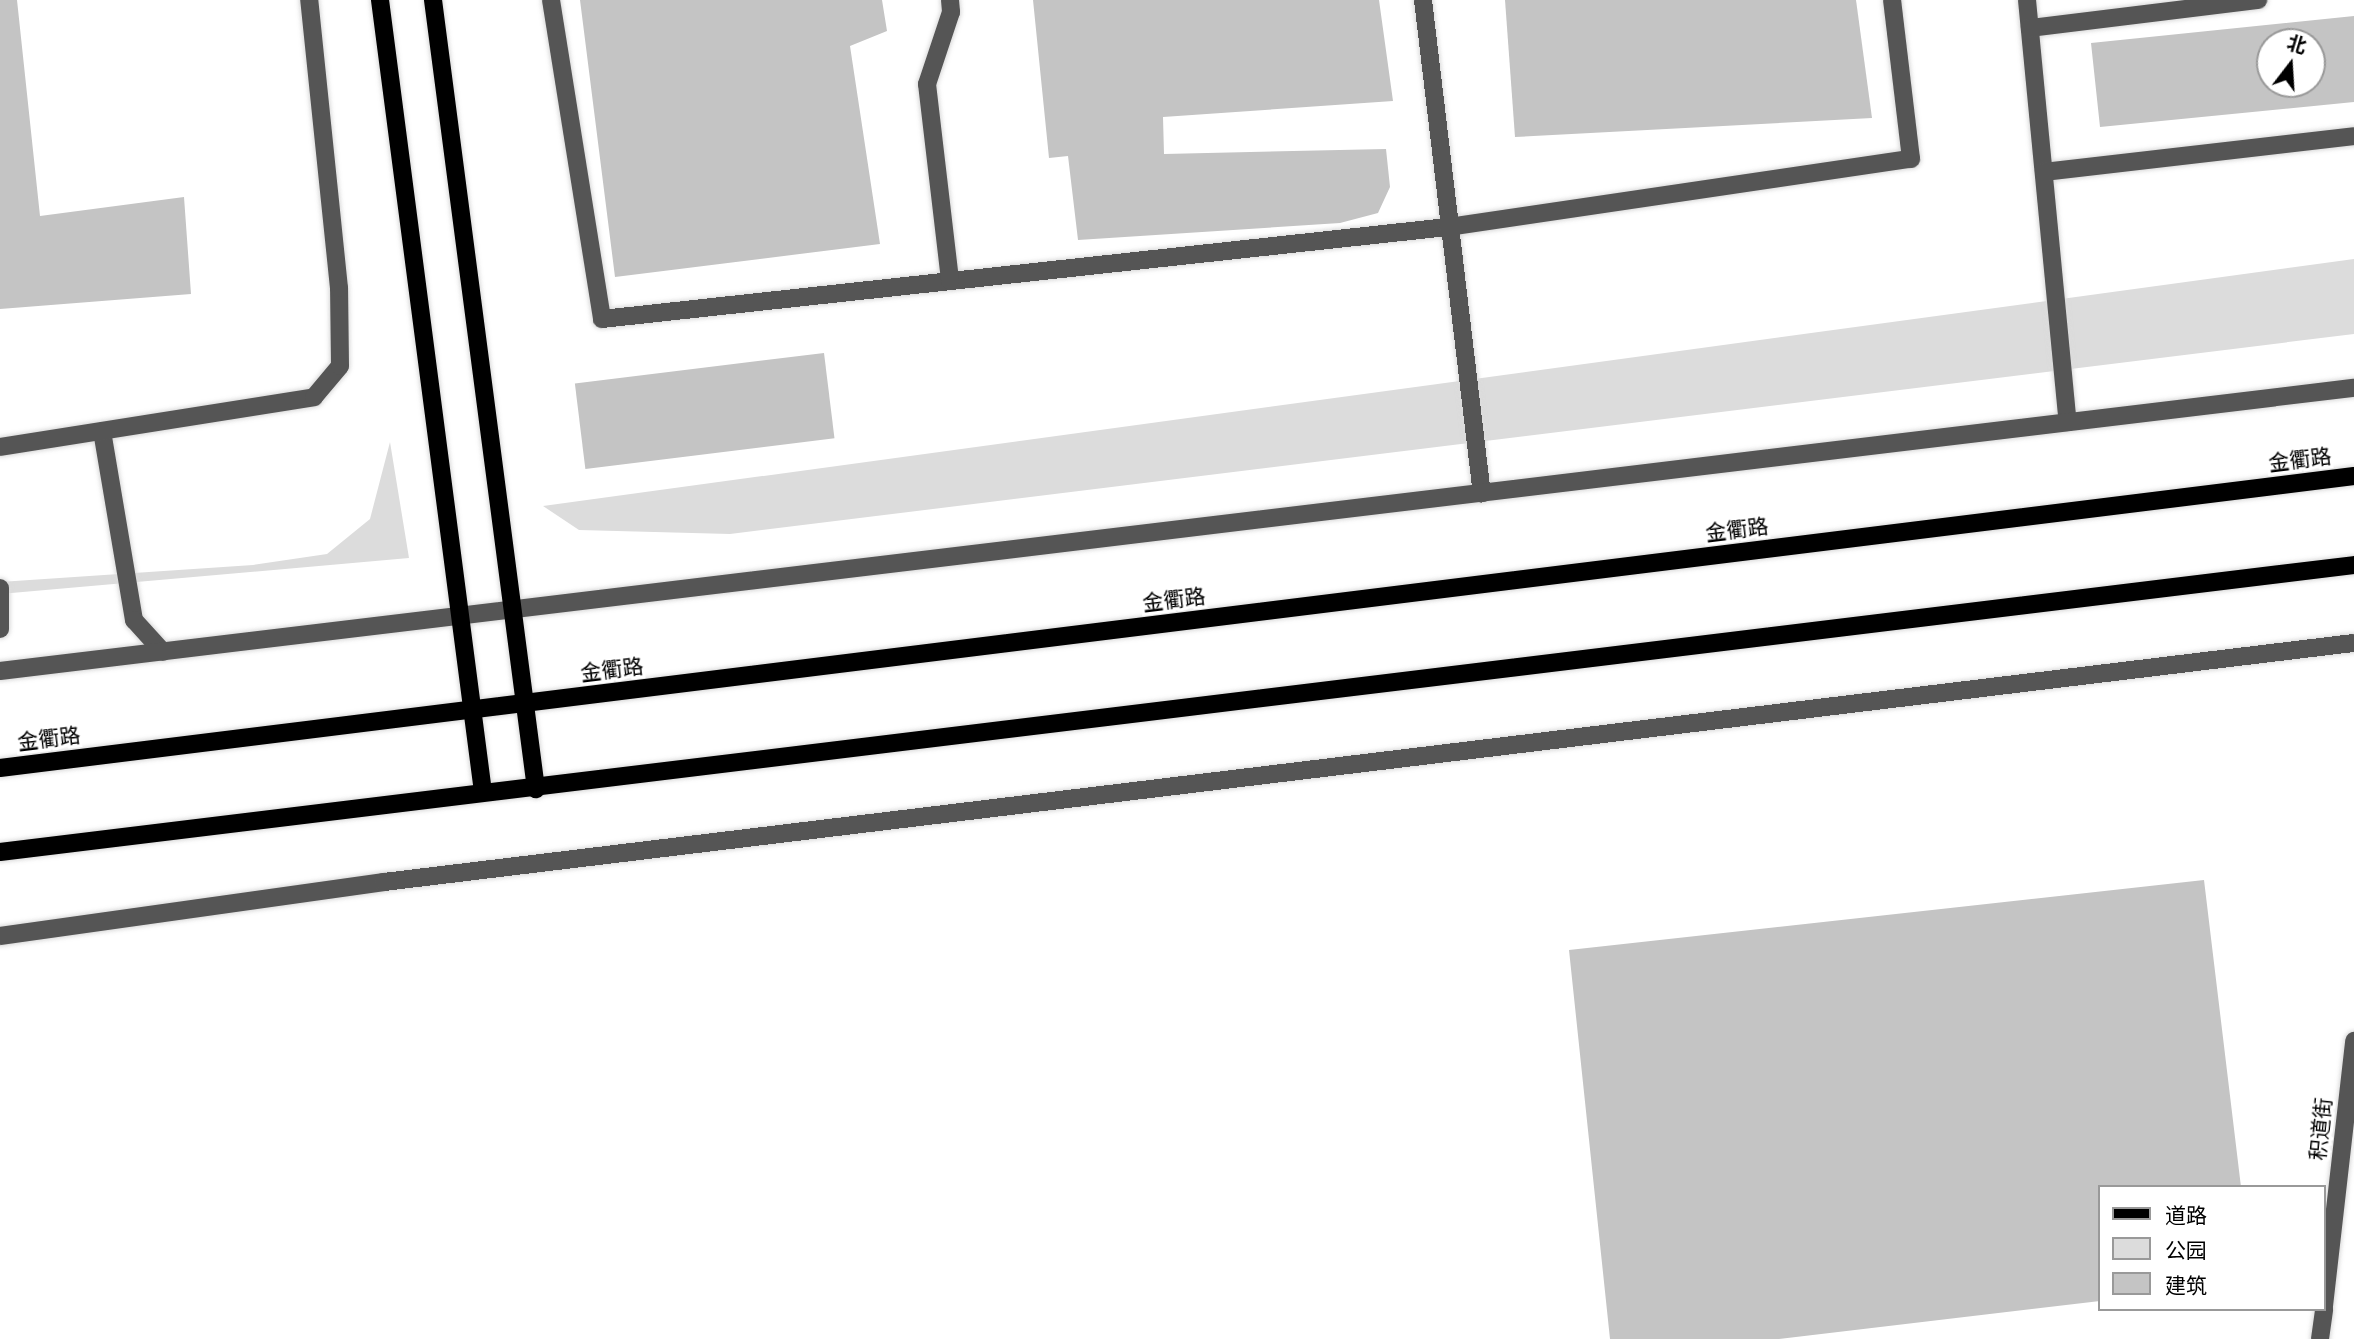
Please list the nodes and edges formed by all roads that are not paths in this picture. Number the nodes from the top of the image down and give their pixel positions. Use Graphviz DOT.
graph roads {
  1 [pos="309,0"];
  2 [pos="380,0"];
  3 [pos="433,0"];
  4 [pos="551,0"];
  5 [pos="950,0"];
  6 [pos="1423,0"];
  7 [pos="1892,0"];
  8 [pos="2027,0"];
  9 [pos="2258,0"];
  10 [pos="2030,28"];
  11 [pos="2354,136"];
  12 [pos="2044,172"];
  13 [pos="1448,227"];
  14 [pos="950,281"];
  15 [pos="2354,388"];
  16 [pos="2068,422"];
  17 [pos="102,431"];
  18 [pos="0,447"];
  19 [pos="2354,476"];
  20 [pos="1482,493"];
  21 [pos="2354,565"];
  22 [pos="0,588"];
  23 [pos="513,610"];
  24 [pos="460,616"];
  25 [pos="0,629"];
  26 [pos="2354,643"];
  27 [pos="163,652"];
  28 [pos="0,671"];
  29 [pos="525,703"];
  30 [pos="472,710"];
  31 [pos="0,768"];
  32 [pos="536,789"];
  33 [pos="483,792"];
  34 [pos="0,852"];
  35 [pos="0,936"];
  36 [pos="2354,1041"];
  37 [pos="2326,1289"];
  38 [pos="2324,1311"];
  39 [pos="2320,1339"];
  1 -- 17 [label="street"];
  2 -- 24 [label="main road"];
  3 -- 23 [label="main road"];
  4 -- 14 [label="street"];
  5 -- 14 [label="street"];
  6 -- 13 [label="street"];
  7 -- 13 [label="street"];
  8 -- 10 [label="street"];
  9 -- 10 [label="street"];
  10 -- 12 [label="street"];
  11 -- 12 [label="street"];
  12 -- 16 [label="street"];
  13 -- 14 [label="street"];
  13 -- 20 [label="street"];
  15 -- 16 [label="street"];
  16 -- 20 [label="street"];
  17 -- 18 [label="street"];
  17 -- 27 [label="street"];
  19 -- 29 [label="main road, 金衢路"];
  20 -- 23 [label="street"];
  21 -- 32 [label="main road"];
  22 -- 25 [label="street"];
  23 -- 24 [label="street"];
  23 -- 29 [label="main road"];
  24 -- 27 [label="street"];
  24 -- 30 [label="main road"];
  26 -- 35 [label="street"];
  27 -- 28 [label="street"];
  29 -- 30 [label="main road, 金衢路"];
  29 -- 32 [label="main road"];
  30 -- 31 [label="main road, 金衢路"];
  30 -- 33 [label="main road"];
  32 -- 33 [label="main road"];
  33 -- 34 [label="main road"];
  36 -- 37 [label="street, 积道街"];
  38 -- 39 [label="street, 积道街"];
}
